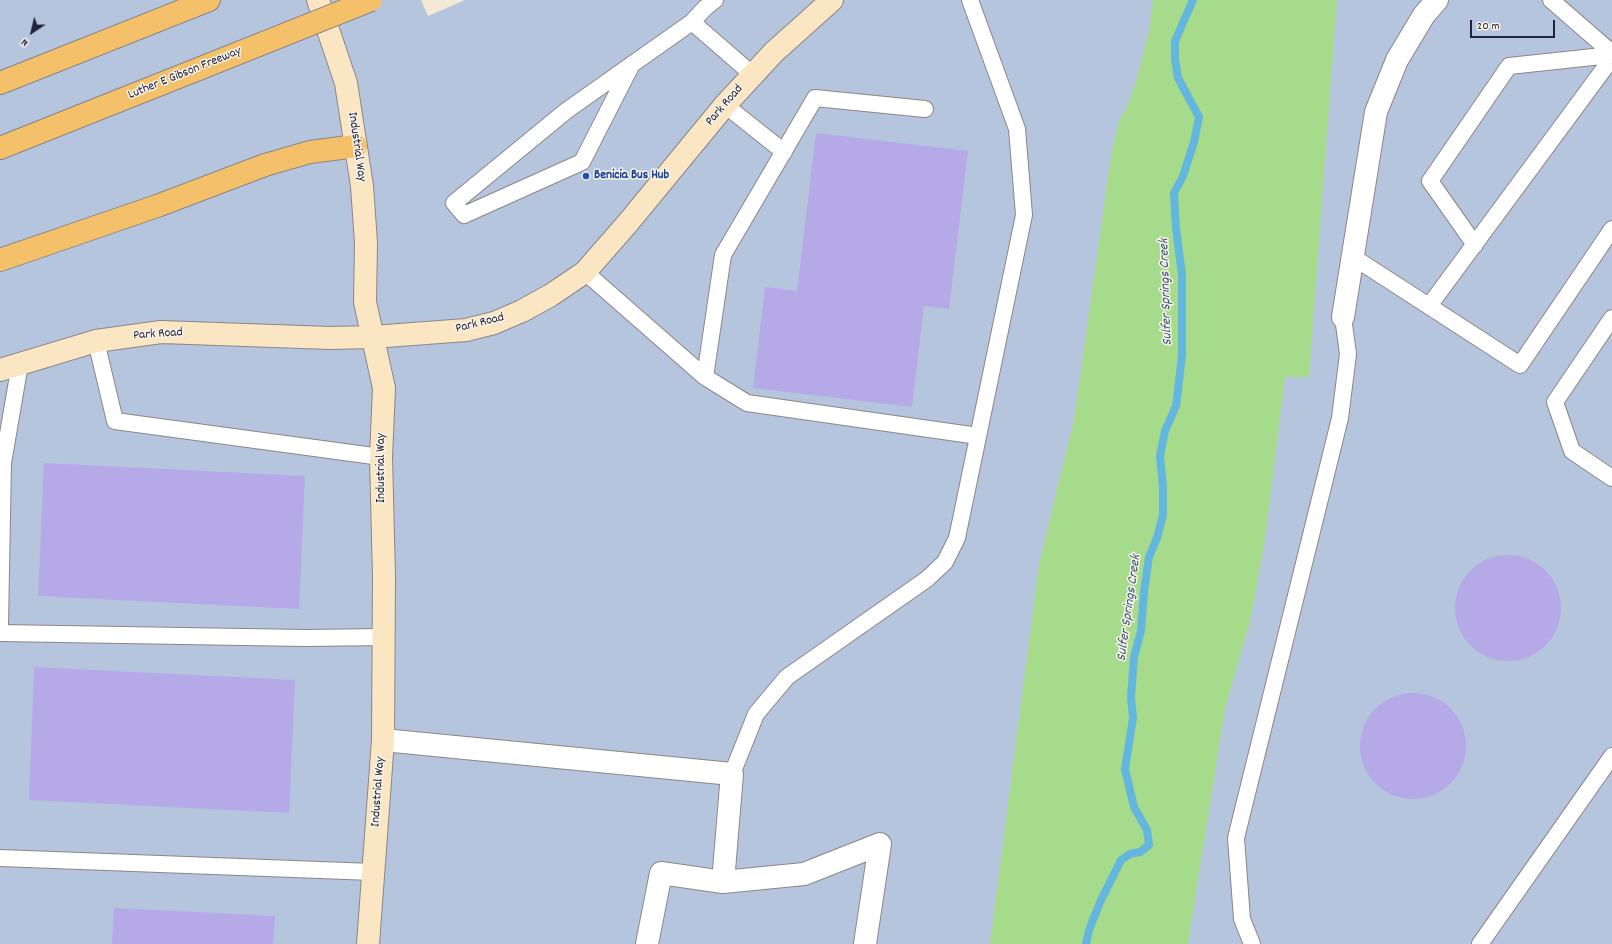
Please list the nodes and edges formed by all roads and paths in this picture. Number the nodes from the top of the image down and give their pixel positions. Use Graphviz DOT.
graph roads {
  1 [pos="318,0"];
  2 [pos="371,0"];
  3 [pos="715,0"];
  4 [pos="832,0"];
  5 [pos="970,0"];
  6 [pos="1437,0"];
  7 [pos="1551,0"];
  8 [pos="203,3"];
  9 [pos="692,22"];
  10 [pos="1612,56"];
  11 [pos="632,64"];
  12 [pos="753,75"];
  13 [pos="0,83"];
  14 [pos="724,105"];
  15 [pos="925,109"];
  16 [pos="356,146"];
  17 [pos="0,148"];
  18 [pos="784,152"];
  19 [pos="1612,229"];
  20 [pos="1475,244"];
  21 [pos="1353,257"];
  22 [pos="0,260"];
  23 [pos="585,272"];
  24 [pos="1429,306"];
  25 [pos="1343,317"];
  26 [pos="1612,318"];
  27 [pos="373,337"];
  28 [pos="96,341"];
  29 [pos="10,367"];
  30 [pos="705,377"];
  31 [pos="978,436"];
  32 [pos="381,457"];
  33 [pos="1612,478"];
  34 [pos="0,624"];
  35 [pos="0,633"];
  36 [pos="384,638"];
  37 [pos="383,740"];
  38 [pos="1612,756"];
  39 [pos="732,774"];
  40 [pos="0,858"];
  41 [pos="373,872"];
  42 [pos="723,882"];
  43 [pos="368,944"];
  44 [pos="647,944"];
  45 [pos="865,944"];
  46 [pos="1252,944"];
  47 [pos="1480,944"];
  1 -- 16 [label="street, Industrial Way"];
  2 -- 17 [label="highway, Luther E Gibson Freeway, bridge"];
  3 -- 9 [label="lane"];
  4 -- 12 [label="street, Park Road"];
  5 -- 31 [label="lane"];
  6 -- 21 [label="street"];
  7 -- 10 [label="lane"];
  8 -- 13 [label="highway"];
  9 -- 11 [label="lane"];
  9 -- 12 [label="lane"];
  10 -- 20 [label="lane"];
  10 -- 20 [label="lane"];
  11 -- 11 [label="lane"];
  12 -- 14 [label="street, Park Road"];
  14 -- 18 [label="lane"];
  14 -- 23 [label="street, Park Road"];
  15 -- 18 [label="lane"];
  16 -- 22 [label="highway"];
  16 -- 27 [label="street, Industrial Way"];
  18 -- 30 [label="lane"];
  19 -- 24 [label="lane"];
  20 -- 24 [label="lane"];
  21 -- 24 [label="lane"];
  21 -- 25 [label="street"];
  23 -- 27 [label="street, Park Road"];
  23 -- 30 [label="lane"];
  25 -- 46 [label="lane"];
  26 -- 33 [label="lane"];
  27 -- 28 [label="street, Park Road"];
  27 -- 32 [label="street, Industrial Way"];
  28 -- 29 [label="street, Park Road"];
  28 -- 32 [label="lane"];
  29 -- 34 [label="lane"];
  30 -- 31 [label="lane"];
  31 -- 39 [label="lane"];
  32 -- 36 [label="street, Industrial Way"];
  35 -- 36 [label="lane"];
  36 -- 37 [label="street, Industrial Way"];
  37 -- 39 [label="street"];
  37 -- 41 [label="street, Industrial Way"];
  38 -- 47 [label="lane"];
  39 -- 42 [label="street"];
  40 -- 41 [label="lane"];
  41 -- 43 [label="street, Industrial Way"];
  42 -- 44 [label="street"];
  42 -- 45 [label="street"];
}
